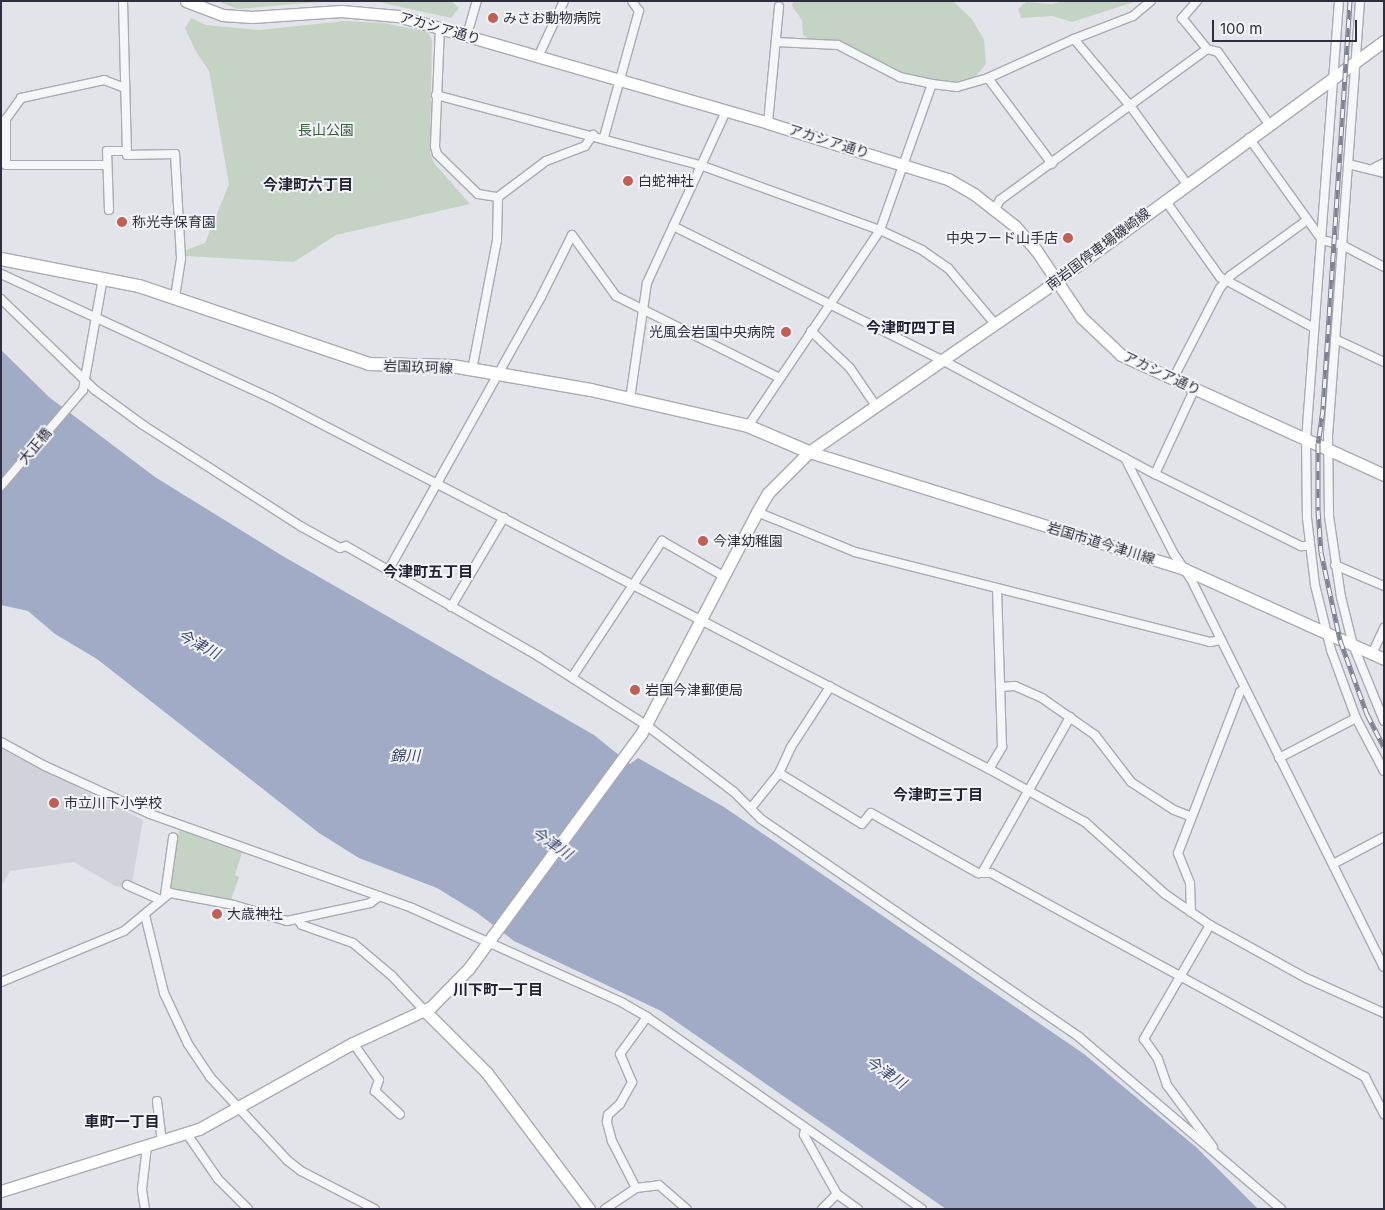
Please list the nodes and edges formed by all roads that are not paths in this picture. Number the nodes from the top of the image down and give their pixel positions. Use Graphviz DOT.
graph roads {
  1 [pos="123,1"];
  2 [pos="186,1"];
  3 [pos="477,1"];
  4 [pos="564,1"];
  5 [pos="632,1"];
  6 [pos="1151,1"];
  7 [pos="1197,1"];
  8 [pos="1340,1"];
  9 [pos="1360,1"];
  10 [pos="779,8"];
  11 [pos="440,27"];
  12 [pos="467,35"];
  13 [pos="1074,39"];
  14 [pos="1384,41"];
  15 [pos="776,42"];
  16 [pos="1207,49"];
  17 [pos="538,57"];
  18 [pos="1355,62"];
  19 [pos="1333,77"];
  20 [pos="988,78"];
  21 [pos="620,79"];
  22 [pos="932,84"];
  23 [pos="125,88"];
  24 [pos="436,95"];
  25 [pos="1130,107"];
  26 [pos="726,111"];
  27 [pos="768,123"];
  28 [pos="1269,124"];
  29 [pos="593,135"];
  30 [pos="604,137"];
  31 [pos="1249,138"];
  32 [pos="127,151"];
  33 [pos="903,163"];
  34 [pos="1384,163"];
  35 [pos="1052,164"];
  36 [pos="1348,164"];
  37 [pos="107,165"];
  38 [pos="700,165"];
  39 [pos="1374,168"];
  40 [pos="1384,173"];
  41 [pos="1187,184"];
  42 [pos="498,197"];
  43 [pos="1165,200"];
  44 [pos="995,209"];
  45 [pos="108,210"];
  46 [pos="1307,220"];
  47 [pos="673,226"];
  48 [pos="880,230"];
  49 [pos="1322,240"];
  50 [pos="1342,246"];
  51 [pos="1,259"];
  52 [pos="1384,267"];
  53 [pos="1,274"];
  54 [pos="103,278"];
  55 [pos="1057,280"];
  56 [pos="1225,281"];
  57 [pos="175,297"];
  58 [pos="1,299"];
  59 [pos="830,302"];
  60 [pos="641,308"];
  61 [pos="97,317"];
  62 [pos="995,324"];
  63 [pos="1314,328"];
  64 [pos="811,330"];
  65 [pos="1335,339"];
  66 [pos="942,360"];
  67 [pos="1384,362"];
  68 [pos="472,370"];
  69 [pos="497,374"];
  70 [pos="778,377"];
  71 [pos="1173,379"];
  72 [pos="87,381"];
  73 [pos="1195,388"];
  74 [pos="630,399"];
  75 [pos="876,406"];
  76 [pos="748,426"];
  77 [pos="1306,438"];
  78 [pos="1328,448"];
  79 [pos="809,452"];
  80 [pos="1125,458"];
  81 [pos="1155,474"];
  82 [pos="1384,475"];
  83 [pos="437,482"];
  84 [pos="1,486"];
  85 [pos="757,512"];
  86 [pos="504,517"];
  87 [pos="1309,546"];
  88 [pos="1335,565"];
  89 [pos="1184,569"];
  90 [pos="388,571"];
  91 [pos="723,576"];
  92 [pos="634,586"];
  93 [pos="1384,586"];
  94 [pos="997,588"];
  95 [pos="451,607"];
  96 [pos="701,619"];
  97 [pos="1384,628"];
  98 [pos="1326,632"];
  99 [pos="1221,640"];
  100 [pos="1353,645"];
  101 [pos="1372,654"];
  102 [pos="1384,659"];
  103 [pos="573,676"];
  104 [pos="830,687"];
  105 [pos="1000,687"];
  106 [pos="1245,688"];
  107 [pos="1070,717"];
  108 [pos="1356,718"];
  109 [pos="1384,722"];
  110 [pos="646,725"];
  111 [pos="1,742"];
  112 [pos="1280,758"];
  113 [pos="989,769"];
  114 [pos="1384,771"];
  115 [pos="779,773"];
  116 [pos="1029,790"];
  117 [pos="751,808"];
  118 [pos="1192,817"];
  119 [pos="1384,837"];
  120 [pos="173,838"];
  121 [pos="1333,864"];
  122 [pos="983,871"];
  123 [pos="127,885"];
  124 [pos="380,896"];
  125 [pos="162,897"];
  126 [pos="1191,912"];
  127 [pos="145,915"];
  128 [pos="298,920"];
  129 [pos="1210,925"];
  130 [pos="490,939"];
  131 [pos="1384,967"];
  132 [pos="1181,976"];
  133 [pos="1,982"];
  134 [pos="425,1011"];
  135 [pos="1384,1013"];
  136 [pos="647,1017"];
  137 [pos="353,1043"];
  138 [pos="157,1101"];
  139 [pos="240,1107"];
  140 [pos="400,1114"];
  141 [pos="1384,1114"];
  142 [pos="805,1129"];
  143 [pos="187,1134"];
  144 [pos="162,1142"];
  145 [pos="147,1146"];
  146 [pos="1217,1152"];
  147 [pos="636,1188"];
  148 [pos="1,1191"];
  149 [pos="838,1194"];
  150 [pos="145,1209"];
  151 [pos="248,1209"];
  152 [pos="375,1209"];
  153 [pos="589,1209"];
  154 [pos="605,1209"];
  155 [pos="687,1209"];
  156 [pos="822,1209"];
  157 [pos="858,1209"];
  158 [pos="922,1209"];
  159 [pos="1281,1209"];
  1 -- 23 [label="street"];
  2 -- 11 [label="street, アカシア通り"];
  3 -- 12 [label="street"];
  4 -- 17 [label="street"];
  5 -- 21 [label="street"];
  6 -- 13 [label="street"];
  7 -- 16 [label="street"];
  8 -- 19 [label="street"];
  9 -- 18 [label="street"];
  10 -- 15 [label="street"];
  11 -- 12 [label="street, アカシア通り"];
  11 -- 24 [label="street"];
  12 -- 17 [label="street, アカシア通り"];
  13 -- 20 [label="street"];
  13 -- 25 [label="street"];
  14 -- 18 [label="street, 南岩国停車場磯崎線"];
  15 -- 22 [label="street"];
  15 -- 27 [label="street"];
  16 -- 25 [label="street"];
  16 -- 28 [label="street"];
  17 -- 21 [label="street, アカシア通り"];
  18 -- 19 [label="street, 南岩国停車場磯崎線"];
  18 -- 36 [label="street"];
  19 -- 28 [label="street, 南岩国停車場磯崎線"];
  19 -- 49 [label="street"];
  20 -- 22 [label="street"];
  20 -- 35 [label="street"];
  21 -- 26 [label="street, アカシア通り"];
  21 -- 30 [label="street"];
  22 -- 33 [label="street"];
  23 -- 32 [label="street"];
  23 -- 37 [label="street"];
  24 -- 29 [label="street"];
  24 -- 42 [label="street"];
  25 -- 35 [label="street"];
  25 -- 41 [label="street"];
  26 -- 27 [label="street, アカシア通り"];
  26 -- 38 [label="street"];
  27 -- 33 [label="street, アカシア通り"];
  28 -- 31 [label="street, 南岩国停車場磯崎線"];
  29 -- 30 [label="street"];
  29 -- 42 [label="street"];
  30 -- 38 [label="street"];
  31 -- 41 [label="street, 南岩国停車場磯崎線"];
  31 -- 46 [label="street"];
  32 -- 37 [label="street"];
  32 -- 57 [label="street"];
  33 -- 44 [label="street, アカシア通り"];
  33 -- 48 [label="street"];
  34 -- 39 [label="street"];
  35 -- 44 [label="street"];
  36 -- 39 [label="street"];
  36 -- 50 [label="street"];
  37 -- 45 [label="street"];
  38 -- 47 [label="street"];
  38 -- 48 [label="street"];
  39 -- 40 [label="street"];
  41 -- 43 [label="street, 南岩国停車場磯崎線"];
  42 -- 68 [label="street"];
  43 -- 55 [label="street, 南岩国停車場磯崎線"];
  43 -- 56 [label="street"];
  44 -- 55 [label="street, アカシア通り"];
  46 -- 49 [label="street"];
  46 -- 56 [label="street"];
  47 -- 59 [label="street"];
  47 -- 60 [label="street"];
  48 -- 59 [label="street"];
  48 -- 62 [label="street"];
  49 -- 50 [label="street"];
  49 -- 63 [label="street"];
  50 -- 52 [label="street"];
  50 -- 65 [label="street"];
  51 -- 54 [label="main road, 岩国玖珂線"];
  53 -- 61 [label="street"];
  54 -- 57 [label="main road, 岩国玖珂線"];
  54 -- 61 [label="street"];
  55 -- 62 [label="street, 南岩国停車場磯崎線"];
  55 -- 71 [label="street, アカシア通り"];
  56 -- 63 [label="street"];
  56 -- 71 [label="street"];
  57 -- 68 [label="main road, 岩国玖珂線"];
  58 -- 72 [label="street"];
  59 -- 64 [label="street"];
  59 -- 66 [label="street"];
  60 -- 69 [label="street"];
  60 -- 70 [label="street"];
  60 -- 74 [label="street"];
  61 -- 72 [label="street"];
  61 -- 83 [label="street"];
  62 -- 66 [label="street, 南岩国停車場磯崎線"];
  63 -- 77 [label="street"];
  64 -- 70 [label="street"];
  64 -- 75 [label="street"];
  65 -- 67 [label="street"];
  65 -- 78 [label="street"];
  66 -- 75 [label="street, 南岩国停車場磯崎線"];
  66 -- 80 [label="street"];
  68 -- 69 [label="main road, 岩国玖珂線"];
  69 -- 74 [label="main road, 岩国玖珂線"];
  69 -- 83 [label="street"];
  70 -- 76 [label="street"];
  71 -- 73 [label="street, アカシア通り"];
  72 -- 84 [label="street, 大正橋"];
  72 -- 90 [label="street"];
  73 -- 77 [label="street, アカシア通り"];
  73 -- 81 [label="street"];
  74 -- 76 [label="main road, 岩国玖珂線"];
  75 -- 79 [label="street, 南岩国停車場磯崎線"];
  76 -- 79 [label="main road, 岩国玖珂線"];
  77 -- 78 [label="street, アカシア通り"];
  77 -- 87 [label="street"];
  78 -- 82 [label="street, アカシア通り"];
  78 -- 88 [label="street"];
  79 -- 85 [label="street, 南岩国停車場磯崎線"];
  79 -- 89 [label="street, 岩国市道今津川線"];
  80 -- 81 [label="street"];
  80 -- 89 [label="street"];
  81 -- 87 [label="street"];
  83 -- 86 [label="street"];
  83 -- 90 [label="street"];
  85 -- 91 [label="street, 南岩国停車場磯崎線"];
  85 -- 94 [label="street"];
  86 -- 92 [label="street"];
  86 -- 95 [label="street"];
  87 -- 98 [label="street"];
  88 -- 93 [label="street"];
  88 -- 100 [label="street"];
  89 -- 98 [label="street, 岩国市道今津川線"];
  89 -- 99 [label="street"];
  90 -- 95 [label="street"];
  91 -- 92 [label="street"];
  91 -- 96 [label="street, 南岩国停車場磯崎線"];
  92 -- 96 [label="street"];
  92 -- 103 [label="street"];
  94 -- 99 [label="street"];
  94 -- 105 [label="street"];
  95 -- 103 [label="street"];
  96 -- 104 [label="street"];
  96 -- 110 [label="street, 南岩国停車場磯崎線"];
  97 -- 101 [label="street"];
  98 -- 100 [label="street, 岩国市道今津川線"];
  98 -- 108 [label="street"];
  99 -- 106 [label="street"];
  100 -- 101 [label="street, 岩国市道今津川線"];
  100 -- 109 [label="street"];
  101 -- 102 [label="street, 岩国市道今津川線"];
  103 -- 110 [label="street"];
  104 -- 113 [label="street"];
  104 -- 115 [label="street"];
  105 -- 107 [label="street"];
  105 -- 113 [label="street"];
  106 -- 112 [label="street"];
  106 -- 118 [label="street"];
  107 -- 116 [label="street"];
  107 -- 118 [label="street"];
  108 -- 112 [label="street"];
  108 -- 114 [label="street"];
  110 -- 117 [label="street"];
  110 -- 130 [label="street, 南岩国停車場磯崎線"];
  111 -- 124 [label="street"];
  112 -- 121 [label="street"];
  113 -- 116 [label="street"];
  115 -- 117 [label="street"];
  115 -- 122 [label="street"];
  116 -- 122 [label="street"];
  116 -- 126 [label="street"];
  117 -- 146 [label="street"];
  118 -- 126 [label="street"];
  119 -- 121 [label="street"];
  120 -- 125 [label="street"];
  121 -- 131 [label="street"];
  122 -- 132 [label="street"];
  123 -- 125 [label="street"];
  124 -- 128 [label="street"];
  124 -- 130 [label="street"];
  125 -- 127 [label="street"];
  125 -- 128 [label="street"];
  126 -- 129 [label="street"];
  127 -- 133 [label="street"];
  127 -- 139 [label="street"];
  128 -- 134 [label="street"];
  129 -- 132 [label="street"];
  129 -- 135 [label="street"];
  130 -- 134 [label="street, 南岩国停車場磯崎線"];
  130 -- 136 [label="street"];
  132 -- 141 [label="street"];
  132 -- 146 [label="street"];
  134 -- 137 [label="street, 南岩国停車場磯崎線"];
  134 -- 153 [label="street"];
  136 -- 142 [label="street"];
  136 -- 147 [label="street"];
  137 -- 139 [label="street, 南岩国停車場磯崎線"];
  137 -- 140 [label="street"];
  138 -- 144 [label="street"];
  139 -- 143 [label="street, 南岩国停車場磯崎線"];
  139 -- 152 [label="street"];
  142 -- 149 [label="street"];
  142 -- 158 [label="street"];
  143 -- 144 [label="street, 南岩国停車場磯崎線"];
  143 -- 151 [label="street"];
  144 -- 145 [label="street, 南岩国停車場磯崎線"];
  145 -- 148 [label="street, 南岩国停車場磯崎線"];
  145 -- 150 [label="street"];
  146 -- 159 [label="street"];
  147 -- 154 [label="street"];
  147 -- 155 [label="street"];
  149 -- 156 [label="street"];
  149 -- 157 [label="street"];
}
